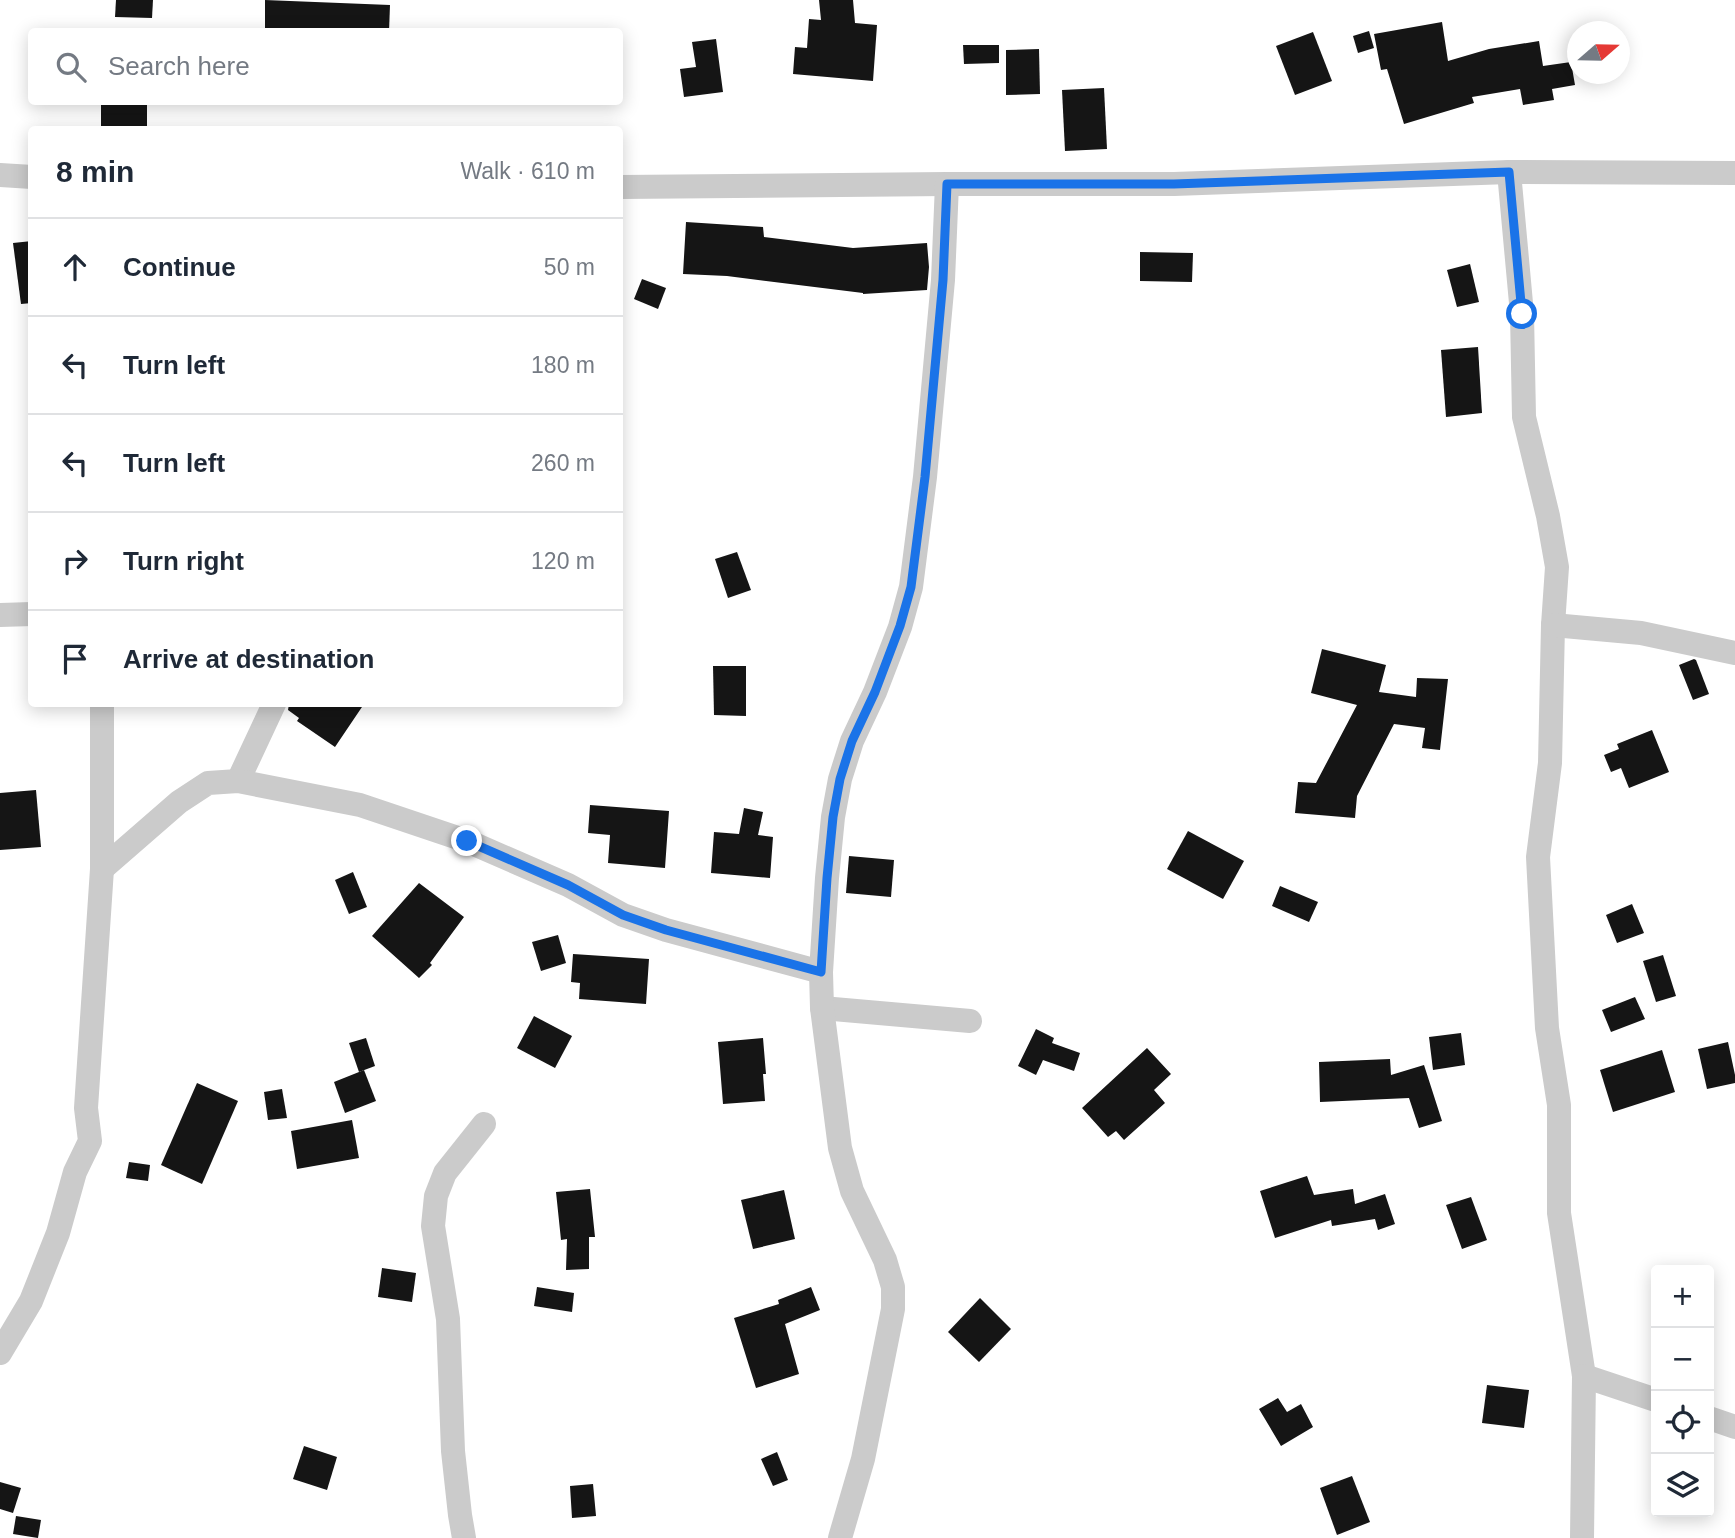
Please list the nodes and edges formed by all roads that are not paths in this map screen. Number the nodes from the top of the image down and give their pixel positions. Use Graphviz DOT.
graph roads {
  1 [pos="1509,172"];
  2 [pos="1735,173"];
  3 [pos="0,175"];
  4 [pos="28,177"];
  5 [pos="947,184"];
  6 [pos="623,187"];
  7 [pos="28,614"];
  8 [pos="0,615"];
  9 [pos="1553,625"];
  10 [pos="1735,653"];
  11 [pos="102,707"];
  12 [pos="273,707"];
  13 [pos="239,780"];
  14 [pos="102,869"];
  15 [pos="821,972"];
  16 [pos="821,1008"];
  17 [pos="970,1021"];
  18 [pos="484,1124"];
  19 [pos="0,1353"];
  20 [pos="1584,1376"];
  21 [pos="1651,1399"];
  22 [pos="1714,1420"];
  23 [pos="1735,1427"];
  24 [pos="464,1538"];
  25 [pos="840,1538"];
  26 [pos="1582,1538"];
  1 -- 2 [label="street"];
  1 -- 5 [label="street"];
  1 -- 9 [label="street"];
  3 -- 4 [label="street"];
  5 -- 6 [label="street"];
  5 -- 15 [label="street"];
  7 -- 8 [label="street"];
  9 -- 10 [label="street"];
  9 -- 20 [label="street"];
  11 -- 14 [label="street"];
  12 -- 13 [label="street"];
  13 -- 14 [label="street"];
  13 -- 15 [label="street"];
  14 -- 19 [label="street"];
  15 -- 16 [label="street"];
  16 -- 17 [label="street"];
  16 -- 25 [label="street"];
  18 -- 24 [label="street"];
  20 -- 21 [label="street"];
  20 -- 26 [label="street"];
  22 -- 23 [label="street"];
}
